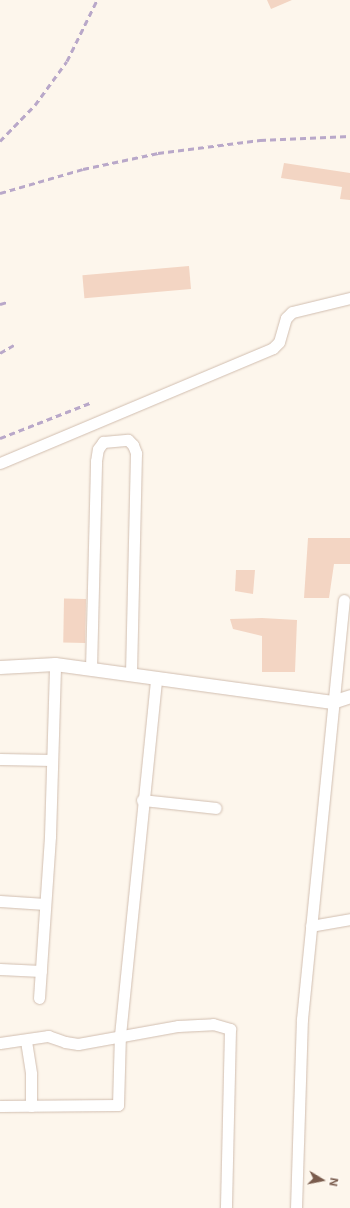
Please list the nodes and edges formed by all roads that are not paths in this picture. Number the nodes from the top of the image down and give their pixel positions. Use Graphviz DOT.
graph roads {
  1 [pos="350,298"];
  2 [pos="0,463"];
  3 [pos="344,600"];
  4 [pos="55,664"];
  5 [pos="0,667"];
  6 [pos="91,669"];
  7 [pos="130,674"];
  8 [pos="156,678"];
  9 [pos="350,696"];
  10 [pos="332,702"];
  11 [pos="0,759"];
  12 [pos="52,760"];
  13 [pos="142,800"];
  14 [pos="216,808"];
  15 [pos="0,901"];
  16 [pos="45,904"];
  17 [pos="350,919"];
  18 [pos="311,926"];
  19 [pos="0,969"];
  20 [pos="41,971"];
  21 [pos="39,998"];
  22 [pos="120,1035"];
  23 [pos="26,1041"];
  24 [pos="0,1043"];
  25 [pos="0,1106"];
  26 [pos="32,1106"];
  27 [pos="226,1208"];
  28 [pos="296,1208"];
  1 -- 2 [label="street"];
  3 -- 10 [label="street"];
  4 -- 5 [label="street"];
  4 -- 6 [label="street"];
  4 -- 12 [label="street"];
  6 -- 7 [label="street"];
  6 -- 7 [label="street"];
  7 -- 8 [label="street"];
  8 -- 10 [label="street"];
  8 -- 13 [label="street"];
  9 -- 10 [label="street"];
  10 -- 18 [label="street"];
  11 -- 12 [label="street"];
  12 -- 16 [label="street"];
  13 -- 14 [label="street"];
  13 -- 22 [label="street"];
  15 -- 16 [label="street"];
  16 -- 20 [label="street"];
  17 -- 18 [label="street"];
  18 -- 28 [label="street"];
  19 -- 20 [label="street"];
  20 -- 21 [label="street"];
  22 -- 23 [label="street"];
  22 -- 26 [label="street"];
  22 -- 27 [label="street"];
  23 -- 24 [label="street"];
  23 -- 26 [label="street"];
  25 -- 26 [label="street"];
}
